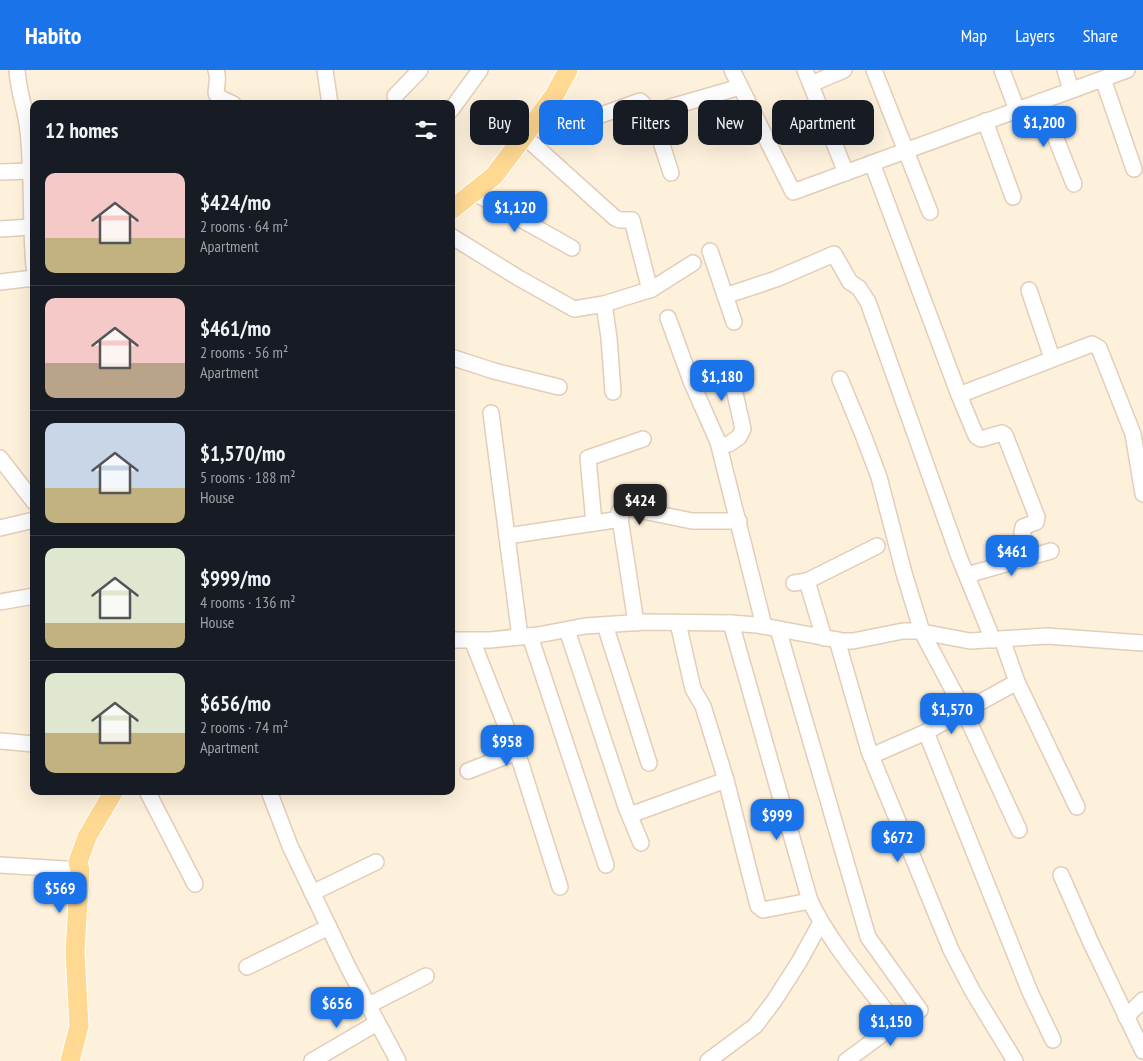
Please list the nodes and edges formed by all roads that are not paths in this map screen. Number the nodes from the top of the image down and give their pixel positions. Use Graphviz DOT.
graph roads {
  1 [pos="17,70"];
  2 [pos="216,70"];
  3 [pos="325,70"];
  4 [pos="420,70"];
  5 [pos="480,70"];
  6 [pos="568,70"];
  7 [pos="732,70"];
  8 [pos="844,70"];
  9 [pos="874,70"];
  10 [pos="1002,70"];
  11 [pos="1064,70"];
  12 [pos="1127,70"];
  13 [pos="808,77"];
  14 [pos="1102,79"];
  15 [pos="740,87"];
  16 [pos="1071,90"];
  17 [pos="395,96"];
  18 [pos="226,100"];
  19 [pos="329,100"];
  20 [pos="1041,101"];
  21 [pos="688,102"];
  22 [pos="455,104"];
  23 [pos="1017,110"];
  24 [pos="985,121"];
  25 [pos="529,129"];
  26 [pos="529,141"];
  27 [pos="517,145"];
  28 [pos="661,145"];
  29 [pos="906,150"];
  30 [pos="30,152"];
  31 [pos="872,163"];
  32 [pos="30,164"];
  33 [pos="1134,170"];
  34 [pos="0,172"];
  35 [pos="671,173"];
  36 [pos="846,173"];
  37 [pos="1074,184"];
  38 [pos="473,192"];
  39 [pos="1013,197"];
  40 [pos="455,207"];
  41 [pos="930,212"];
  42 [pos="30,227"];
  43 [pos="0,229"];
  44 [pos="455,238"];
  45 [pos="572,248"];
  46 [pos="710,251"];
  47 [pos="693,263"];
  48 [pos="30,278"];
  49 [pos="0,282"];
  50 [pos="650,290"];
  51 [pos="1029,290"];
  52 [pos="725,296"];
  53 [pos="604,304"];
  54 [pos="668,318"];
  55 [pos="734,322"];
  56 [pos="455,358"];
  57 [pos="1052,358"];
  58 [pos="840,379"];
  59 [pos="692,381"];
  60 [pos="559,387"];
  61 [pos="613,392"];
  62 [pos="959,395"];
  63 [pos="491,413"];
  64 [pos="643,439"];
  65 [pos="720,446"];
  66 [pos="0,458"];
  67 [pos="5,472"];
  68 [pos="1143,494"];
  69 [pos="30,498"];
  70 [pos="620,519"];
  71 [pos="30,521"];
  72 [pos="739,521"];
  73 [pos="594,523"];
  74 [pos="0,528"];
  75 [pos="507,536"];
  76 [pos="877,546"];
  77 [pos="1051,551"];
  78 [pos="1030,556"];
  79 [pos="967,575"];
  80 [pos="30,597"];
  81 [pos="0,602"];
  82 [pos="636,623"];
  83 [pos="678,623"];
  84 [pos="731,623"];
  85 [pos="606,625"];
  86 [pos="771,628"];
  87 [pos="567,630"];
  88 [pos="922,632"];
  89 [pos="525,637"];
  90 [pos="830,639"];
  91 [pos="455,640"];
  92 [pos="472,640"];
  93 [pos="998,640"];
  94 [pos="1143,643"];
  95 [pos="1017,682"];
  96 [pos="964,711"];
  97 [pos="926,732"];
  98 [pos="0,741"];
  99 [pos="30,744"];
  100 [pos="517,752"];
  101 [pos="871,756"];
  102 [pos="650,763"];
  103 [pos="468,771"];
  104 [pos="726,780"];
  105 [pos="112,795"];
  106 [pos="149,795"];
  107 [pos="270,795"];
  108 [pos="1077,807"];
  109 [pos="630,815"];
  110 [pos="1019,830"];
  111 [pos="642,843"];
  112 [pos="376,862"];
  113 [pos="0,865"];
  114 [pos="606,865"];
  115 [pos="80,870"];
  116 [pos="1061,875"];
  117 [pos="195,884"];
  118 [pos="560,888"];
  119 [pos="312,893"];
  120 [pos="810,900"];
  121 [pos="822,922"];
  122 [pos="329,927"];
  123 [pos="247,966"];
  124 [pos="426,976"];
  125 [pos="1143,1000"];
  126 [pos="367,1006"];
  127 [pos="1126,1017"];
  128 [pos="377,1023"];
  129 [pos="896,1024"];
  130 [pos="1053,1040"];
  131 [pos="1143,1050"];
  132 [pos="1014,1060"];
  133 [pos="70,1061"];
  134 [pos="312,1061"];
  135 [pos="398,1061"];
  136 [pos="708,1061"];
  137 [pos="846,1061"];
  1 -- 30 [label="street"];
  2 -- 18 [label="street"];
  3 -- 19 [label="street"];
  4 -- 17 [label="street"];
  5 -- 22 [label="street"];
  6 -- 25 [label="main road"];
  7 -- 15 [label="street"];
  8 -- 13 [label="street"];
  9 -- 29 [label="street"];
  10 -- 23 [label="street"];
  11 -- 16 [label="street"];
  12 -- 14 [label="street"];
  13 -- 36 [label="street"];
  14 -- 16 [label="street"];
  14 -- 33 [label="street"];
  15 -- 21 [label="street"];
  15 -- 36 [label="street"];
  16 -- 20 [label="street"];
  20 -- 23 [label="street"];
  20 -- 37 [label="street"];
  23 -- 24 [label="street"];
  24 -- 29 [label="street"];
  24 -- 39 [label="street"];
  26 -- 50 [label="street"];
  27 -- 38 [label="main road"];
  28 -- 35 [label="street"];
  29 -- 31 [label="street"];
  29 -- 41 [label="street"];
  31 -- 36 [label="street"];
  31 -- 62 [label="street"];
  32 -- 34 [label="street"];
  38 -- 40 [label="main road"];
  38 -- 45 [label="street"];
  42 -- 43 [label="street"];
  44 -- 53 [label="street"];
  46 -- 52 [label="street"];
  47 -- 50 [label="street"];
  48 -- 49 [label="street"];
  50 -- 53 [label="street"];
  51 -- 57 [label="street"];
  52 -- 55 [label="street"];
  52 -- 79 [label="street"];
  53 -- 61 [label="street"];
  54 -- 59 [label="street"];
  56 -- 60 [label="street"];
  57 -- 62 [label="street"];
  57 -- 68 [label="street"];
  58 -- 88 [label="street"];
  59 -- 65 [label="street"];
  59 -- 65 [label="street"];
  62 -- 78 [label="street"];
  63 -- 75 [label="street"];
  64 -- 73 [label="street"];
  65 -- 72 [label="street"];
  66 -- 67 [label="street"];
  67 -- 69 [label="street"];
  70 -- 72 [label="street"];
  70 -- 73 [label="street"];
  70 -- 82 [label="street"];
  71 -- 74 [label="street"];
  72 -- 86 [label="street"];
  73 -- 75 [label="street"];
  75 -- 89 [label="street"];
  76 -- 90 [label="street"];
  77 -- 78 [label="street"];
  78 -- 79 [label="street"];
  79 -- 93 [label="street"];
  80 -- 81 [label="street"];
  82 -- 83 [label="street"];
  82 -- 85 [label="street"];
  83 -- 84 [label="street"];
  83 -- 104 [label="street"];
  84 -- 86 [label="street"];
  84 -- 120 [label="street"];
  85 -- 87 [label="street"];
  85 -- 102 [label="street"];
  86 -- 90 [label="street"];
  86 -- 129 [label="street"];
  87 -- 89 [label="street"];
  87 -- 109 [label="street"];
  88 -- 90 [label="street"];
  88 -- 93 [label="street"];
  88 -- 96 [label="street"];
  89 -- 92 [label="street"];
  89 -- 114 [label="street"];
  90 -- 101 [label="street"];
  91 -- 92 [label="street"];
  92 -- 100 [label="street"];
  93 -- 94 [label="street"];
  93 -- 95 [label="street"];
  95 -- 96 [label="street"];
  95 -- 108 [label="street"];
  96 -- 97 [label="street"];
  96 -- 110 [label="street"];
  97 -- 101 [label="street"];
  97 -- 130 [label="street"];
  98 -- 99 [label="street"];
  100 -- 103 [label="street"];
  100 -- 118 [label="street"];
  101 -- 132 [label="street"];
  104 -- 109 [label="street"];
  104 -- 120 [label="street"];
  105 -- 115 [label="main road"];
  106 -- 117 [label="street"];
  107 -- 119 [label="street"];
  109 -- 111 [label="street"];
  112 -- 119 [label="street"];
  113 -- 115 [label="street"];
  115 -- 133 [label="main road"];
  116 -- 127 [label="street"];
  119 -- 122 [label="street"];
  120 -- 121 [label="street"];
  121 -- 129 [label="street"];
  121 -- 136 [label="street"];
  122 -- 123 [label="street"];
  122 -- 126 [label="street"];
  124 -- 126 [label="street"];
  125 -- 127 [label="street"];
  126 -- 128 [label="street"];
  127 -- 131 [label="street"];
  128 -- 134 [label="street"];
  128 -- 135 [label="street"];
  129 -- 137 [label="street"];
}
